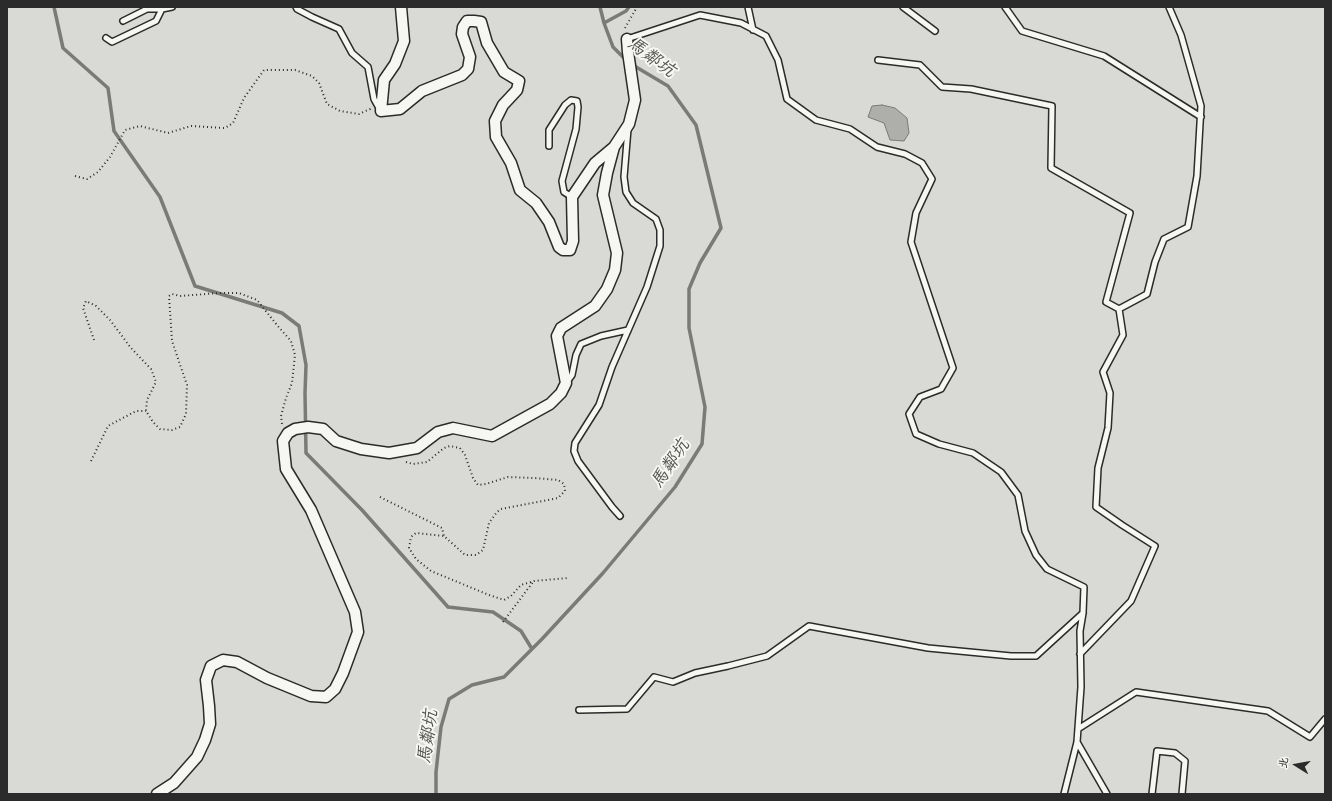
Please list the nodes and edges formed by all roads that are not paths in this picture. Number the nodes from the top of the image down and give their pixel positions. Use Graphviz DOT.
graph roads {
  1 [pos="172,7"];
  2 [pos="296,7"];
  3 [pos="401,7"];
  4 [pos="748,7"];
  5 [pos="903,7"];
  6 [pos="1005,7"];
  7 [pos="1169,7"];
  8 [pos="162,9"];
  9 [pos="124,21"];
  10 [pos="753,30"];
  11 [pos="935,31"];
  12 [pos="106,38"];
  13 [pos="627,40"];
  14 [pos="878,60"];
  15 [pos="381,110"];
  16 [pos="1200,117"];
  17 [pos="629,124"];
  18 [pos="550,146"];
  19 [pos="614,147"];
  20 [pos="572,197"];
  21 [pos="1119,309"];
  22 [pos="628,330"];
  23 [pos="566,383"];
  24 [pos="620,516"];
  25 [pos="1083,613"];
  26 [pos="1080,654"];
  27 [pos="579,710"];
  28 [pos="1325,719"];
  29 [pos="1078,729"];
  30 [pos="1078,742"];
  31 [pos="157,794"];
  32 [pos="1064,794"];
  33 [pos="1107,794"];
  34 [pos="1152,794"];
  35 [pos="1182,794"];
  1 -- 8 [label="lane"];
  2 -- 15 [label="lane"];
  3 -- 15 [label="street"];
  4 -- 10 [label="lane"];
  5 -- 11 [label="lane"];
  6 -- 16 [label="lane"];
  7 -- 16 [label="lane"];
  8 -- 9 [label="lane"];
  8 -- 12 [label="lane"];
  10 -- 13 [label="lane"];
  10 -- 25 [label="lane"];
  13 -- 17 [label="street"];
  14 -- 21 [label="lane"];
  15 -- 20 [label="street"];
  16 -- 21 [label="lane"];
  17 -- 19 [label="street"];
  17 -- 22 [label="lane"];
  18 -- 20 [label="lane"];
  19 -- 20 [label="street"];
  19 -- 23 [label="street"];
  21 -- 26 [label="lane"];
  22 -- 23 [label="lane"];
  22 -- 24 [label="lane"];
  23 -- 31 [label="street"];
  25 -- 26 [label="lane"];
  25 -- 27 [label="lane"];
  26 -- 29 [label="lane"];
  28 -- 29 [label="lane"];
  29 -- 30 [label="lane"];
  30 -- 32 [label="lane"];
  30 -- 33 [label="lane"];
  34 -- 35 [label="lane"];
}
